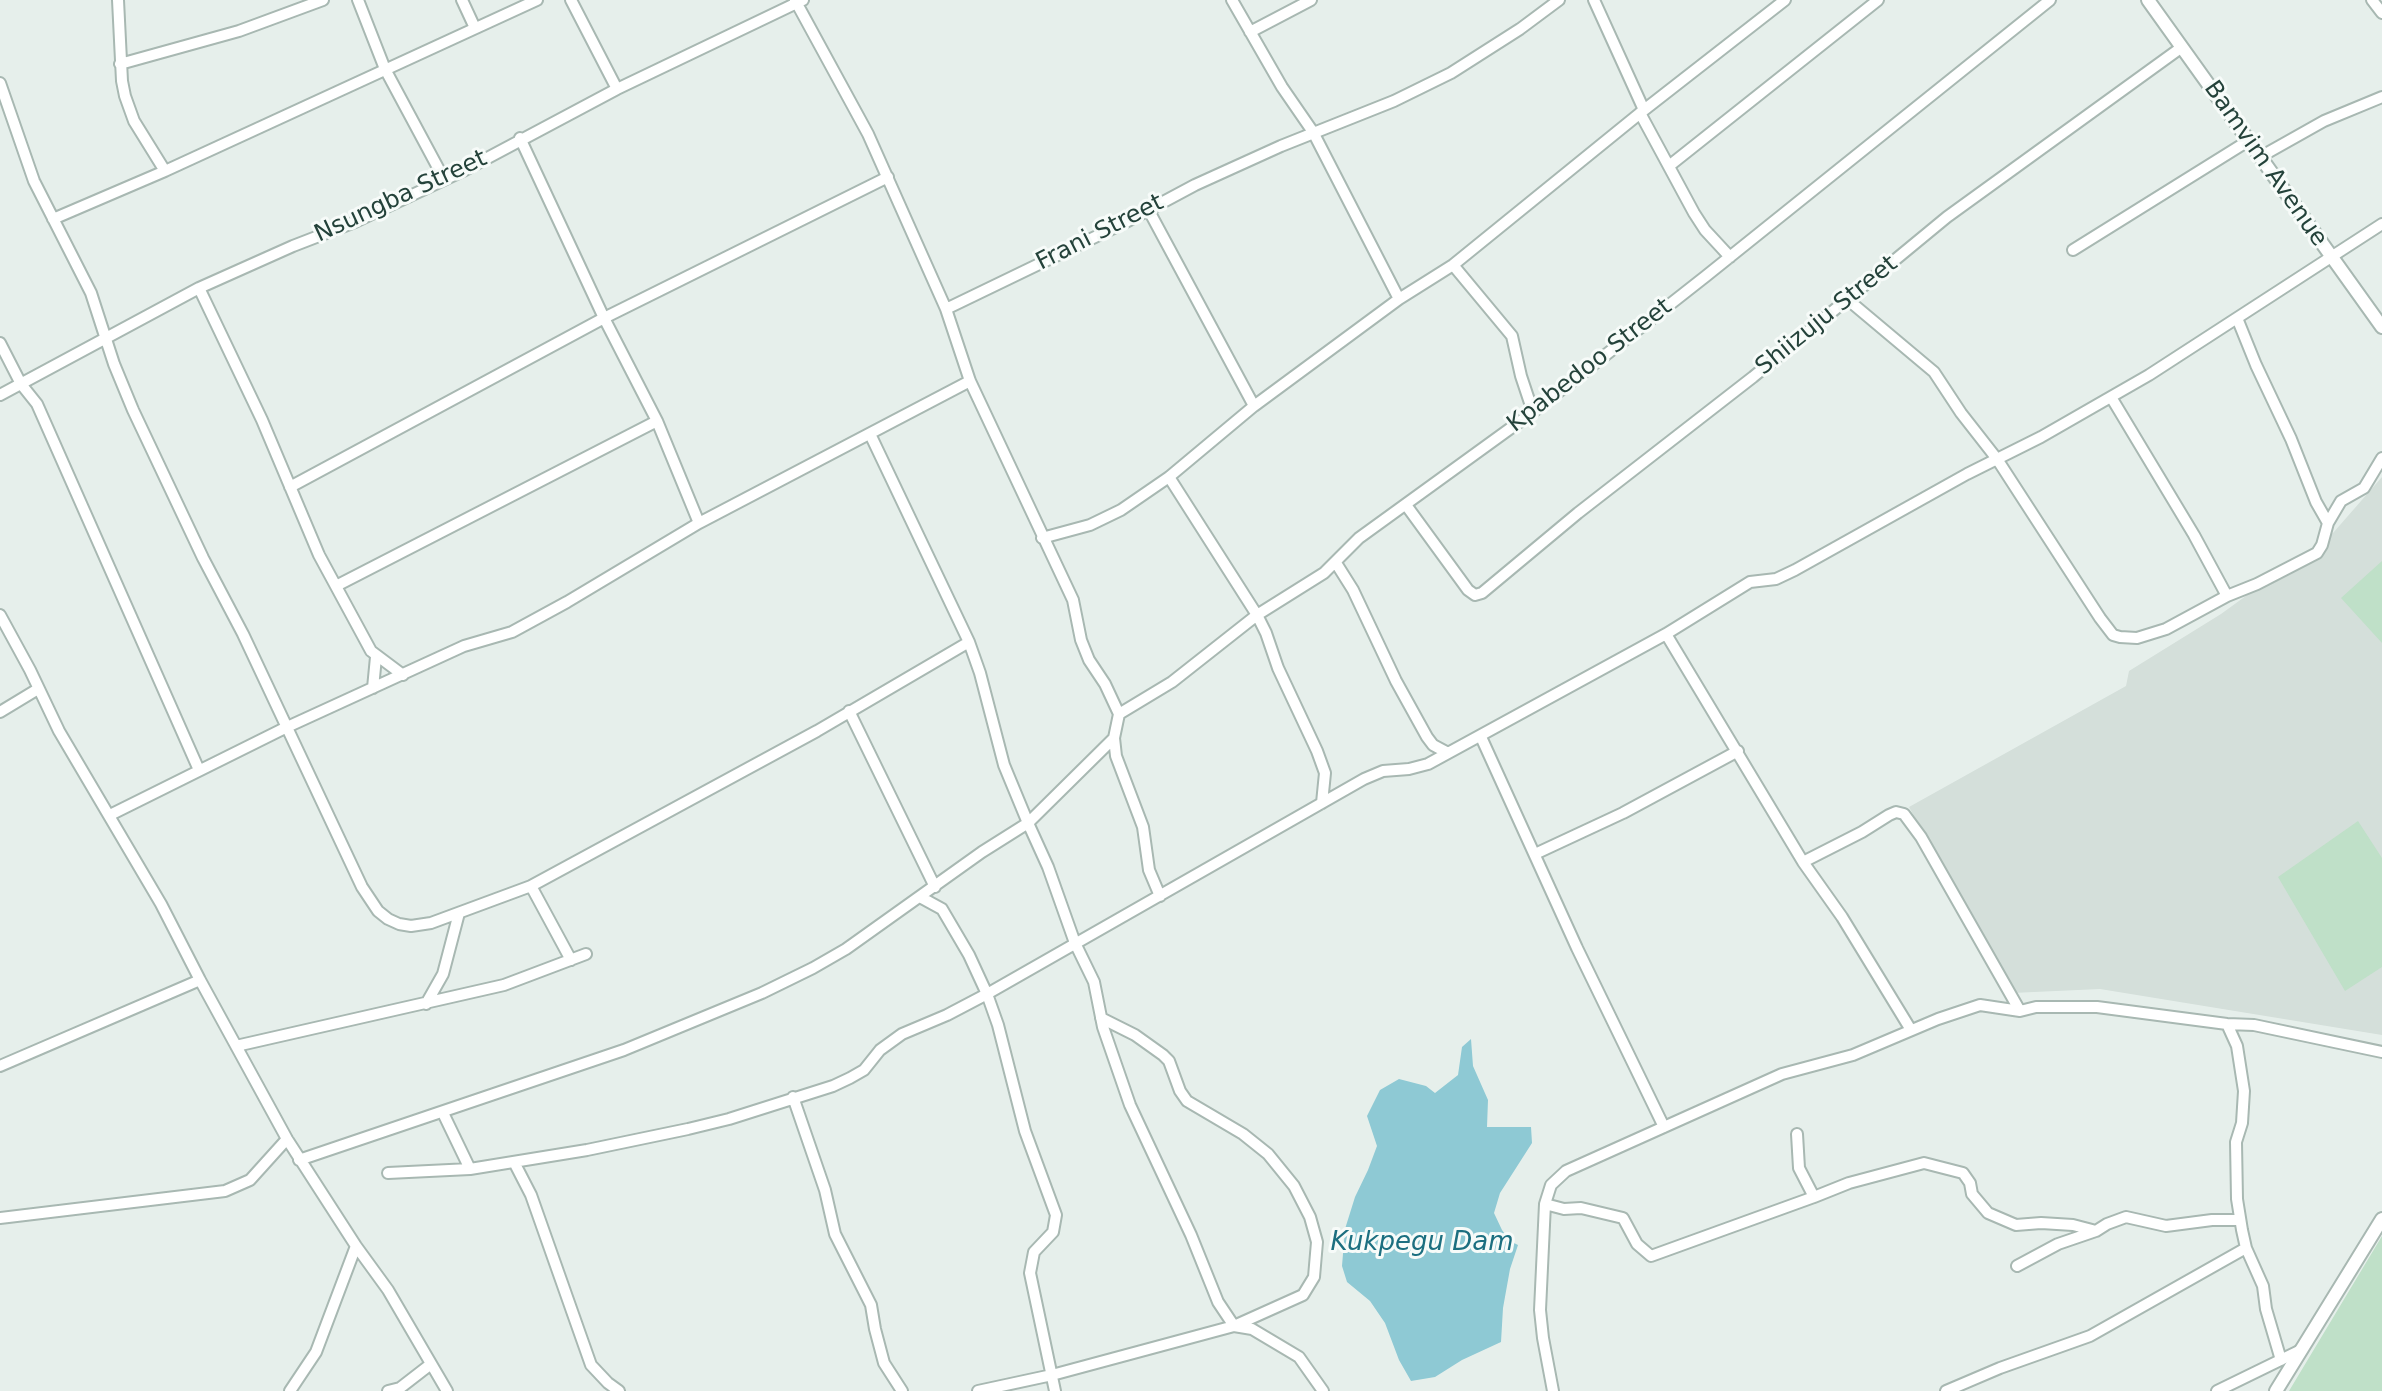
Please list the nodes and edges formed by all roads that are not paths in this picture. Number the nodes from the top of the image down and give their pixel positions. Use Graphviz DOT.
graph roads {
  1 [pos="118,0"];
  2 [pos="323,0"];
  3 [pos="358,0"];
  4 [pos="462,0"];
  5 [pos="537,0"];
  6 [pos="571,0"];
  7 [pos="1232,0"];
  8 [pos="1311,0"];
  9 [pos="1559,0"];
  10 [pos="1594,0"];
  11 [pos="1785,0"];
  12 [pos="1878,0"];
  13 [pos="2050,0"];
  14 [pos="2148,0"];
  15 [pos="2372,0"];
  16 [pos="797,1"];
  17 [pos="2382,13"];
  18 [pos="475,28"];
  19 [pos="1250,32"];
  20 [pos="2182,47"];
  21 [pos="120,64"];
  22 [pos="385,69"];
  23 [pos="0,83"];
  24 [pos="617,89"];
  25 [pos="2382,97"];
  26 [pos="1642,111"];
  27 [pos="1313,132"];
  28 [pos="520,138"];
  29 [pos="2248,141"];
  30 [pos="2260,157"];
  31 [pos="1669,166"];
  32 [pos="165,171"];
  33 [pos="888,177"];
  34 [pos="444,179"];
  35 [pos="1148,209"];
  36 [pos="53,219"];
  37 [pos="2382,224"];
  38 [pos="2073,250"];
  39 [pos="2331,256"];
  40 [pos="1730,257"];
  41 [pos="1453,265"];
  42 [pos="199,288"];
  43 [pos="1399,299"];
  44 [pos="1847,299"];
  45 [pos="946,309"];
  46 [pos="604,318"];
  47 [pos="2237,318"];
  48 [pos="2382,327"];
  49 [pos="106,338"];
  50 [pos="0,343"];
  51 [pos="970,381"];
  52 [pos="21,384"];
  53 [pos="0,395"];
  54 [pos="2111,397"];
  55 [pos="1254,406"];
  56 [pos="1533,412"];
  57 [pos="657,421"];
  58 [pos="870,434"];
  59 [pos="2382,458"];
  60 [pos="1997,459"];
  61 [pos="1169,477"];
  62 [pos="290,487"];
  63 [pos="1406,505"];
  64 [pos="699,523"];
  65 [pos="2328,523"];
  66 [pos="1042,538"];
  67 [pos="1336,563"];
  68 [pos="336,586"];
  69 [pos="2227,596"];
  70 [pos="0,615"];
  71 [pos="1257,615"];
  72 [pos="1666,634"];
  73 [pos="969,642"];
  74 [pos="376,657"];
  75 [pos="403,675"];
  76 [pos="373,688"];
  77 [pos="38,689"];
  78 [pos="849,711"];
  79 [pos="0,712"];
  80 [pos="1119,714"];
  81 [pos="285,728"];
  82 [pos="1481,737"];
  83 [pos="1114,738"];
  84 [pos="1738,751"];
  85 [pos="1448,753"];
  86 [pos="199,770"];
  87 [pos="1322,803"];
  88 [pos="110,815"];
  89 [pos="1028,823"];
  90 [pos="1535,854"];
  91 [pos="1803,862"];
  92 [pos="939,884"];
  93 [pos="531,886"];
  94 [pos="1160,896"];
  95 [pos="920,897"];
  96 [pos="942,909"];
  97 [pos="459,913"];
  98 [pos="1075,943"];
  99 [pos="586,954"];
  100 [pos="571,960"];
  101 [pos="200,980"];
  102 [pos="987,994"];
  103 [pos="426,1004"];
  104 [pos="2020,1011"];
  105 [pos="1101,1018"];
  106 [pos="2227,1024"];
  107 [pos="1911,1030"];
  108 [pos="236,1046"];
  109 [pos="2382,1052"];
  110 [pos="0,1066"];
  111 [pos="793,1097"];
  112 [pos="443,1113"];
  113 [pos="1664,1127"];
  114 [pos="1797,1134"];
  115 [pos="287,1139"];
  116 [pos="299,1160"];
  117 [pos="514,1162"];
  118 [pos="470,1169"];
  119 [pos="388,1173"];
  120 [pos="1814,1197"];
  121 [pos="1545,1204"];
  122 [pos="0,1218"];
  123 [pos="2382,1219"];
  124 [pos="2240,1220"];
  125 [pos="2096,1231"];
  126 [pos="356,1246"];
  127 [pos="2246,1248"];
  128 [pos="2017,1266"];
  129 [pos="1234,1326"];
  130 [pos="2301,1350"];
  131 [pos="2281,1360"];
  132 [pos="431,1364"];
  133 [pos="1052,1375"];
  134 [pos="290,1391"];
  135 [pos="388,1391"];
  136 [pos="447,1391"];
  137 [pos="619,1391"];
  138 [pos="902,1391"];
  139 [pos="978,1391"];
  140 [pos="1055,1391"];
  141 [pos="1323,1391"];
  142 [pos="1553,1391"];
  143 [pos="1946,1391"];
  144 [pos="2217,1391"];
  145 [pos="2276,1391"];
  1 -- 21 [label="street"];
  2 -- 21 [label="street"];
  3 -- 22 [label="street"];
  4 -- 18 [label="street"];
  5 -- 18 [label="street"];
  6 -- 24 [label="street"];
  7 -- 19 [label="street"];
  8 -- 19 [label="street"];
  9 -- 27 [label="street, Frani Street"];
  10 -- 26 [label="street"];
  11 -- 26 [label="street"];
  12 -- 31 [label="street"];
  13 -- 40 [label="street, Kpabedoo Street"];
  14 -- 20 [label="street, Bamvim Avenue"];
  15 -- 17 [label="street"];
  16 -- 24 [label="street, Nsungba Street"];
  16 -- 33 [label="street"];
  18 -- 22 [label="street"];
  19 -- 27 [label="street"];
  20 -- 29 [label="street, Bamvim Avenue"];
  20 -- 44 [label="street, Shiizuju Street"];
  21 -- 32 [label="street"];
  22 -- 32 [label="street"];
  22 -- 34 [label="street"];
  23 -- 36 [label="street"];
  24 -- 28 [label="street, Nsungba Street"];
  25 -- 30 [label="street"];
  26 -- 31 [label="street"];
  26 -- 41 [label="street"];
  27 -- 35 [label="street, Frani Street"];
  27 -- 43 [label="street"];
  28 -- 34 [label="street, Nsungba Street"];
  28 -- 46 [label="street"];
  29 -- 30 [label="street, Bamvim Avenue"];
  29 -- 38 [label="street"];
  30 -- 39 [label="street, Bamvim Avenue"];
  31 -- 40 [label="street"];
  32 -- 36 [label="street"];
  33 -- 45 [label="street"];
  33 -- 46 [label="street"];
  34 -- 42 [label="street, Nsungba Street"];
  35 -- 45 [label="street, Frani Street"];
  35 -- 55 [label="street"];
  36 -- 49 [label="street"];
  37 -- 39 [label="street"];
  39 -- 47 [label="street"];
  39 -- 48 [label="street, Bamvim Avenue"];
  40 -- 56 [label="street, Kpabedoo Street"];
  41 -- 43 [label="street"];
  41 -- 56 [label="street"];
  42 -- 49 [label="street, Nsungba Street"];
  42 -- 62 [label="street"];
  43 -- 55 [label="street"];
  44 -- 60 [label="street"];
  44 -- 63 [label="street, Shiizuju Street"];
  45 -- 51 [label="street"];
  46 -- 57 [label="street"];
  46 -- 62 [label="street"];
  47 -- 54 [label="street"];
  47 -- 65 [label="street"];
  49 -- 52 [label="street, Nsungba Street"];
  49 -- 81 [label="street"];
  50 -- 52 [label="street"];
  51 -- 58 [label="street"];
  51 -- 66 [label="street"];
  52 -- 53 [label="street, Nsungba Street"];
  52 -- 86 [label="street"];
  54 -- 60 [label="street"];
  54 -- 69 [label="street"];
  55 -- 61 [label="street"];
  56 -- 63 [label="street, Kpabedoo Street"];
  57 -- 64 [label="street"];
  57 -- 68 [label="street"];
  58 -- 64 [label="street"];
  58 -- 73 [label="street"];
  59 -- 65 [label="street"];
  60 -- 69 [label="street"];
  60 -- 72 [label="street"];
  61 -- 66 [label="street"];
  61 -- 71 [label="street"];
  62 -- 68 [label="street"];
  63 -- 67 [label="street, Kpabedoo Street"];
  64 -- 75 [label="street"];
  65 -- 69 [label="street"];
  66 -- 80 [label="street"];
  67 -- 71 [label="street, Kpabedoo Street"];
  67 -- 85 [label="street"];
  68 -- 74 [label="street"];
  70 -- 77 [label="street"];
  71 -- 80 [label="street, Kpabedoo Street"];
  71 -- 87 [label="street"];
  72 -- 82 [label="street"];
  72 -- 84 [label="street"];
  73 -- 78 [label="street"];
  73 -- 89 [label="street"];
  74 -- 75 [label="street"];
  74 -- 76 [label="street"];
  75 -- 76 [label="street"];
  76 -- 81 [label="street"];
  77 -- 79 [label="street"];
  77 -- 88 [label="street"];
  78 -- 92 [label="street"];
  78 -- 93 [label="street"];
  80 -- 83 [label="street"];
  81 -- 86 [label="street"];
  81 -- 97 [label="street"];
  82 -- 85 [label="street"];
  82 -- 90 [label="street"];
  83 -- 89 [label="street"];
  83 -- 94 [label="street"];
  84 -- 90 [label="street"];
  84 -- 91 [label="street"];
  85 -- 87 [label="street"];
  86 -- 88 [label="street"];
  87 -- 94 [label="street"];
  88 -- 101 [label="street"];
  89 -- 92 [label="street"];
  89 -- 98 [label="street"];
  90 -- 113 [label="street"];
  91 -- 104 [label="street"];
  91 -- 107 [label="street"];
  92 -- 95 [label="street"];
  92 -- 96 [label="street"];
  93 -- 97 [label="street"];
  93 -- 100 [label="street"];
  94 -- 98 [label="street"];
  95 -- 96 [label="street"];
  95 -- 112 [label="street"];
  96 -- 102 [label="street"];
  97 -- 103 [label="street"];
  98 -- 102 [label="street"];
  98 -- 105 [label="street"];
  99 -- 100 [label="street"];
  100 -- 103 [label="street"];
  101 -- 108 [label="street"];
  101 -- 110 [label="street"];
  102 -- 111 [label="street"];
  102 -- 133 [label="street"];
  103 -- 108 [label="street"];
  104 -- 106 [label="street"];
  104 -- 107 [label="street"];
  105 -- 129 [label="street"];
  105 -- 129 [label="street"];
  106 -- 109 [label="street"];
  106 -- 124 [label="street"];
  107 -- 113 [label="street"];
  108 -- 115 [label="street"];
  111 -- 117 [label="street"];
  111 -- 138 [label="street"];
  112 -- 116 [label="street"];
  112 -- 118 [label="street"];
  113 -- 121 [label="street"];
  114 -- 120 [label="street"];
  115 -- 116 [label="street"];
  115 -- 122 [label="street"];
  116 -- 126 [label="street"];
  117 -- 118 [label="street"];
  117 -- 137 [label="street"];
  118 -- 119 [label="street"];
  120 -- 121 [label="street"];
  120 -- 125 [label="street"];
  121 -- 142 [label="street"];
  123 -- 130 [label="street"];
  124 -- 125 [label="street"];
  124 -- 127 [label="street"];
  125 -- 128 [label="street"];
  126 -- 132 [label="street"];
  126 -- 134 [label="street"];
  127 -- 131 [label="street"];
  127 -- 143 [label="street"];
  129 -- 133 [label="street"];
  129 -- 141 [label="street"];
  130 -- 131 [label="street"];
  130 -- 145 [label="street"];
  131 -- 144 [label="street"];
  132 -- 135 [label="street"];
  132 -- 136 [label="street"];
  133 -- 139 [label="street"];
  133 -- 140 [label="street"];
}
